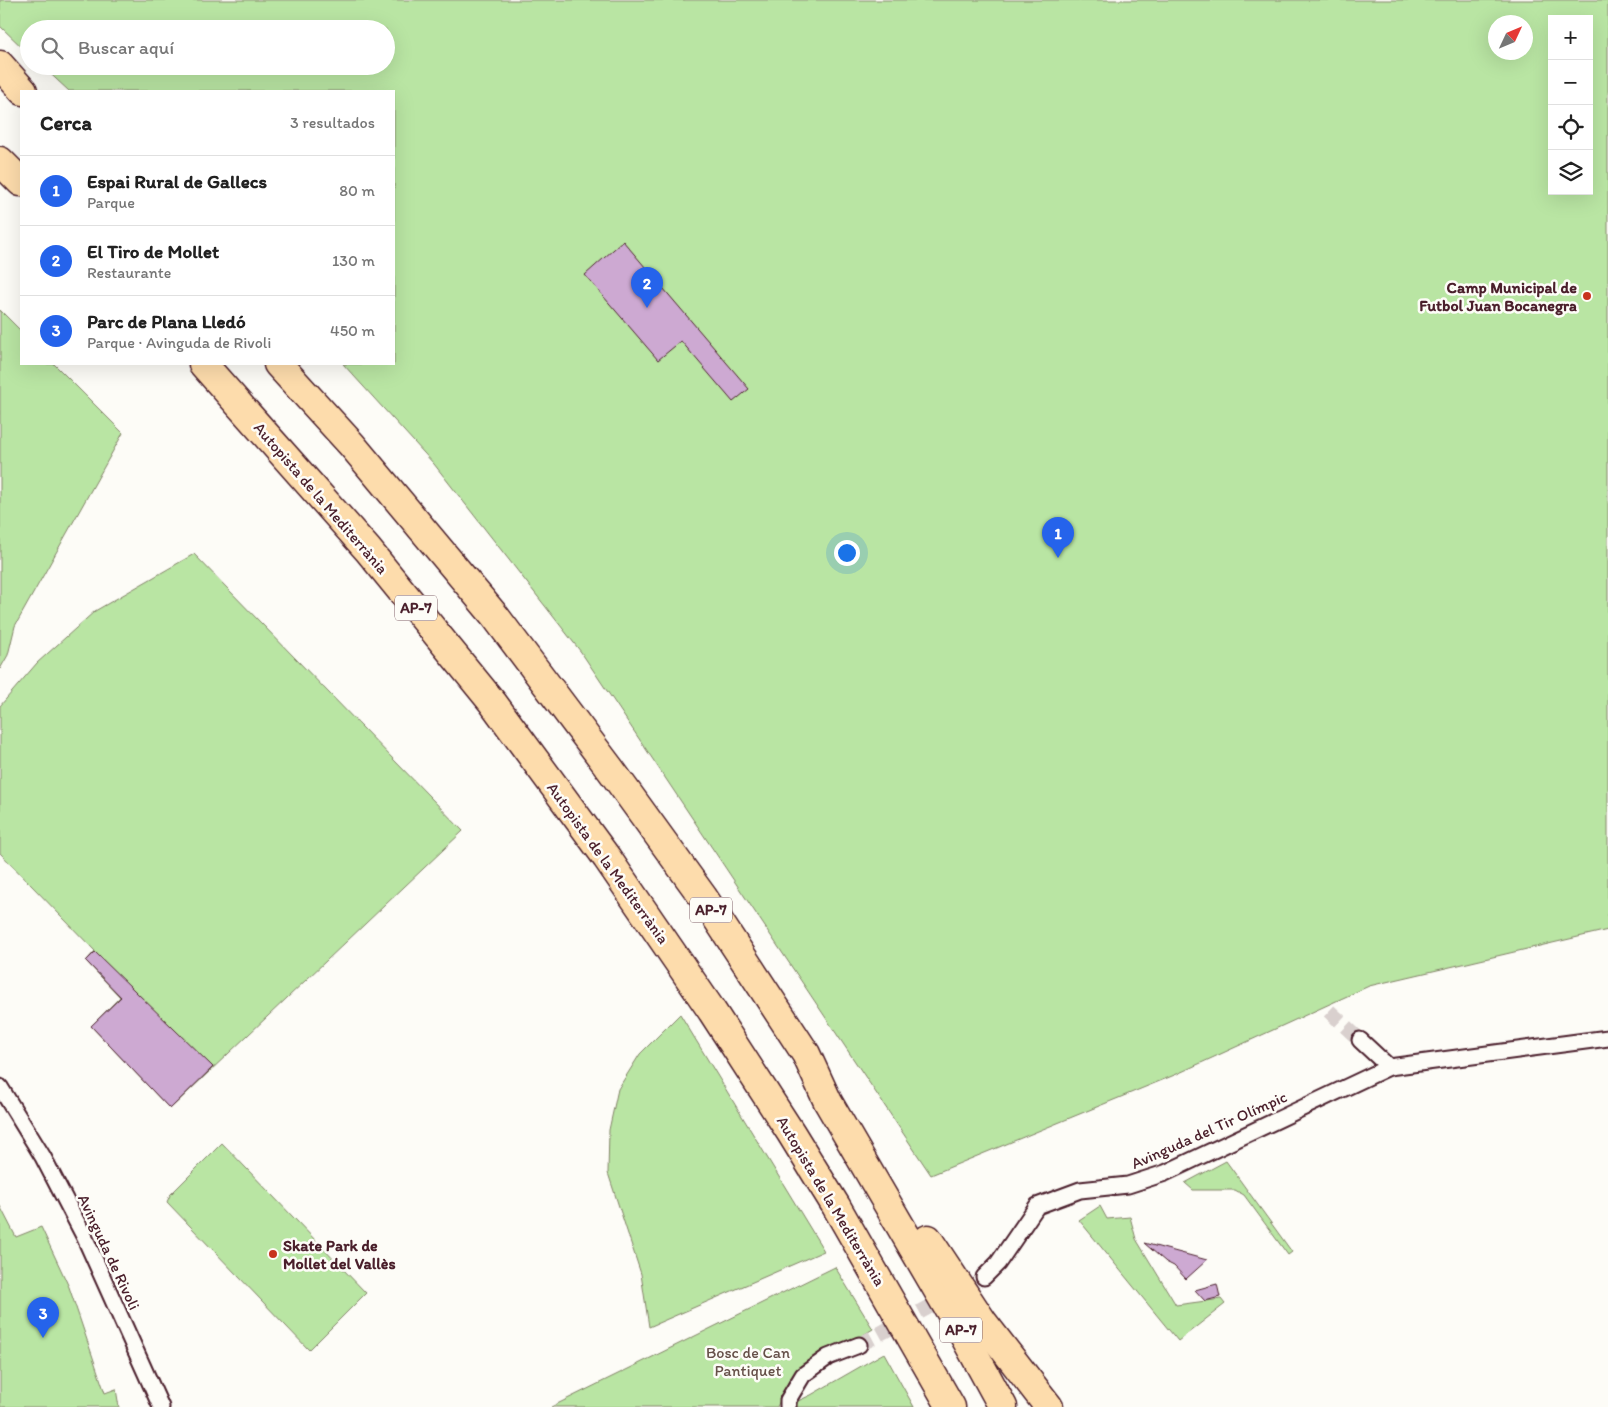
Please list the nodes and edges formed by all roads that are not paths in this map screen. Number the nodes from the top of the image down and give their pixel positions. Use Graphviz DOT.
graph roads {
  1 [pos="0,65"];
  2 [pos="0,87"];
  3 [pos="23,90"];
  4 [pos="20,106"];
  5 [pos="0,161"];
  6 [pos="20,181"];
  7 [pos="204,365"];
  8 [pos="279,365"];
  9 [pos="1608,1038"];
  10 [pos="1360,1040"];
  11 [pos="1389,1067"];
  12 [pos="0,1087"];
  13 [pos="0,1097"];
  14 [pos="18,1116"];
  15 [pos="924,1250"];
  16 [pos="984,1277"];
  17 [pos="900,1317"];
  18 [pos="859,1345"];
  19 [pos="161,1407"];
  20 [pos="788,1407"];
  21 [pos="936,1407"];
  22 [pos="951,1407"];
  23 [pos="1003,1407"];
  24 [pos="1049,1407"];
  1 -- 3 [label="highway"];
  2 -- 4 [label="highway"];
  5 -- 6 [label="highway"];
  7 -- 17 [label="highway, Autopista de la Mediterrània / AP-7"];
  8 -- 15 [label="highway, AP-7"];
  9 -- 11 [label="street, Avinguda del Tir Olímpic"];
  10 -- 11 [label="street"];
  11 -- 16 [label="street, Avinguda del Tir Olímpic"];
  12 -- 14 [label="street, Avinguda de Rivoli"];
  13 -- 14 [label="street, Avinguda de Rivoli"];
  14 -- 19 [label="street, Avinguda de Rivoli"];
  15 -- 23 [label="highway, AP-7"];
  15 -- 24 [label="highway"];
  17 -- 21 [label="highway"];
  17 -- 22 [label="highway, Autopista de la Mediterrània / AP-7"];
  18 -- 20 [label="street"];
}
